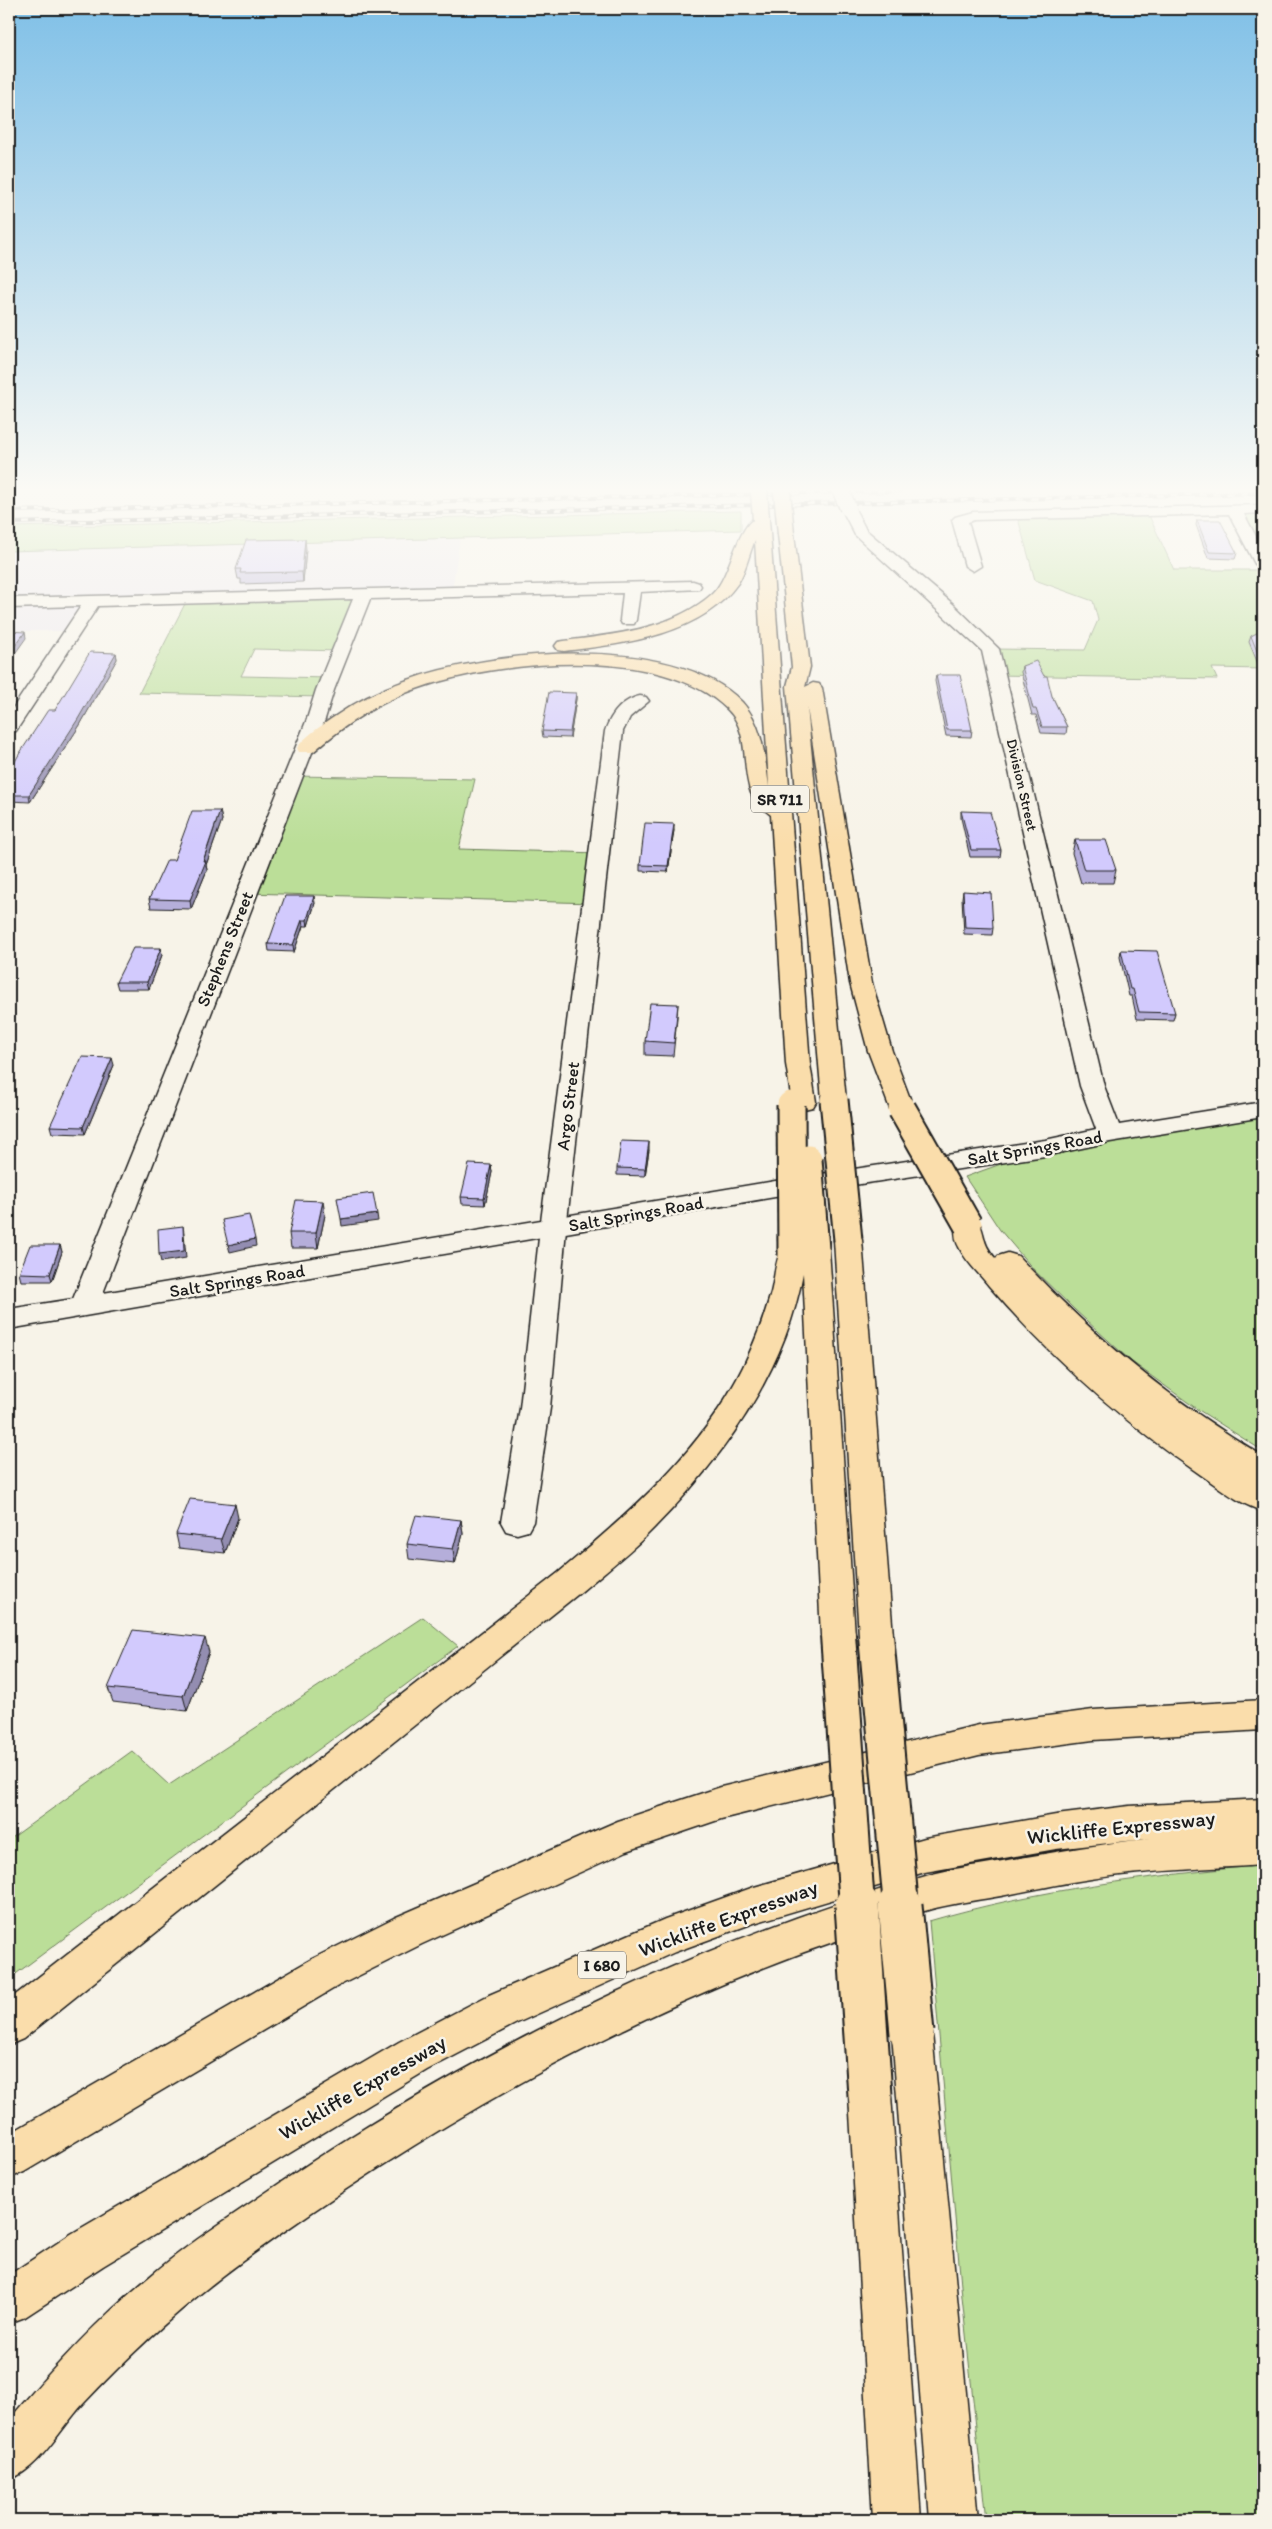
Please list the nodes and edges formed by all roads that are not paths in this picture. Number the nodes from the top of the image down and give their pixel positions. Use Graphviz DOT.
graph roads {
  1 [pos="89,609"];
  2 [pos="358,609"];
  3 [pos="629,609"];
  4 [pos="700,609"];
  5 [pos="764,609"];
  6 [pos="794,609"];
  7 [pos="948,609"];
  8 [pos="628,620"];
  9 [pos="801,667"];
  10 [pos="640,701"];
  11 [pos="316,718"];
  12 [pos="9,727"];
  13 [pos="306,748"];
  14 [pos="781,813"];
  15 [pos="1263,1110"];
  16 [pos="1110,1134"];
  17 [pos="968,1225"];
  18 [pos="553,1228"];
  19 [pos="804,1252"];
  20 [pos="84,1305"];
  21 [pos="9,1319"];
  22 [pos="1263,1470"];
  23 [pos="1263,1499"];
  24 [pos="517,1522"];
  25 [pos="1263,1715"];
  26 [pos="1263,1815"];
  27 [pos="1263,1848"];
  28 [pos="9,2026"];
  29 [pos="9,2157"];
  30 [pos="9,2301"];
  31 [pos="9,2456"];
  32 [pos="897,2520"];
  33 [pos="954,2520"];
  1 -- 12 [label="street"];
  2 -- 11 [label="street, Stephens Street"];
  3 -- 8 [label="street"];
  4 -- 11 [label="highway"];
  5 -- 14 [label="highway, SR 711"];
  6 -- 9 [label="highway, bridge"];
  7 -- 16 [label="street, Division Street, bridge"];
  9 -- 17 [label="highway, bridge"];
  9 -- 33 [label="highway, bridge"];
  10 -- 18 [label="street, Argo Street"];
  11 -- 13 [label="street, Stephens Street"];
  13 -- 14 [label="highway"];
  13 -- 20 [label="street, Stephens Street"];
  14 -- 19 [label="highway, SR 711, bridge"];
  15 -- 16 [label="street, Salt Springs Road"];
  16 -- 18 [label="street, Salt Springs Road"];
  17 -- 22 [label="highway"];
  17 -- 23 [label="highway"];
  18 -- 20 [label="street, Salt Springs Road"];
  18 -- 24 [label="street, Argo Street"];
  19 -- 28 [label="highway"];
  19 -- 32 [label="highway, bridge"];
  20 -- 21 [label="street, Salt Springs Road"];
  25 -- 29 [label="highway"];
  26 -- 30 [label="highway, Wickliffe Expressway / I 680"];
  27 -- 31 [label="highway"];
}
